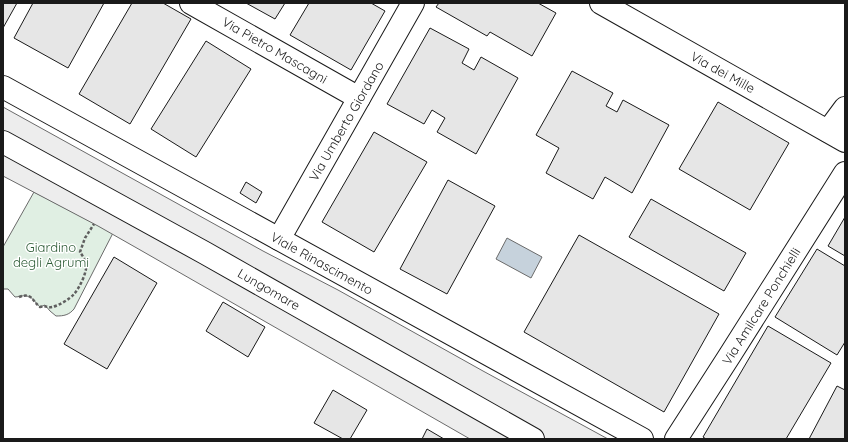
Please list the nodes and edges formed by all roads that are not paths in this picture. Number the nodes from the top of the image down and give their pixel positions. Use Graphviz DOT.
graph roads {
  1 [pos="191,3"];
  2 [pos="413,3"];
  3 [pos="601,3"];
  4 [pos="3,86"];
  5 [pos="359,98"];
  6 [pos="845,108"];
  7 [pos="837,136"];
  8 [pos="3,142"];
  9 [pos="845,173"];
  10 [pos="279,239"];
  11 [pos="533,439"];
  12 [pos="642,439"];
  13 [pos="676,439"];
  1 -- 5 [label="street, Via Pietro Mascagni"];
  2 -- 5 [label="street, Via Umberto Giordano"];
  3 -- 7 [label="street, Via dei Mille"];
  4 -- 10 [label="street, Viale Rinascimento"];
  5 -- 10 [label="street, Via Umberto Giordano"];
  6 -- 7 [label="street"];
  8 -- 11 [label="street, Lungomare"];
  9 -- 13 [label="street, Via Amilcare Ponchielli"];
  10 -- 12 [label="street, Viale Rinascimento"];
}
